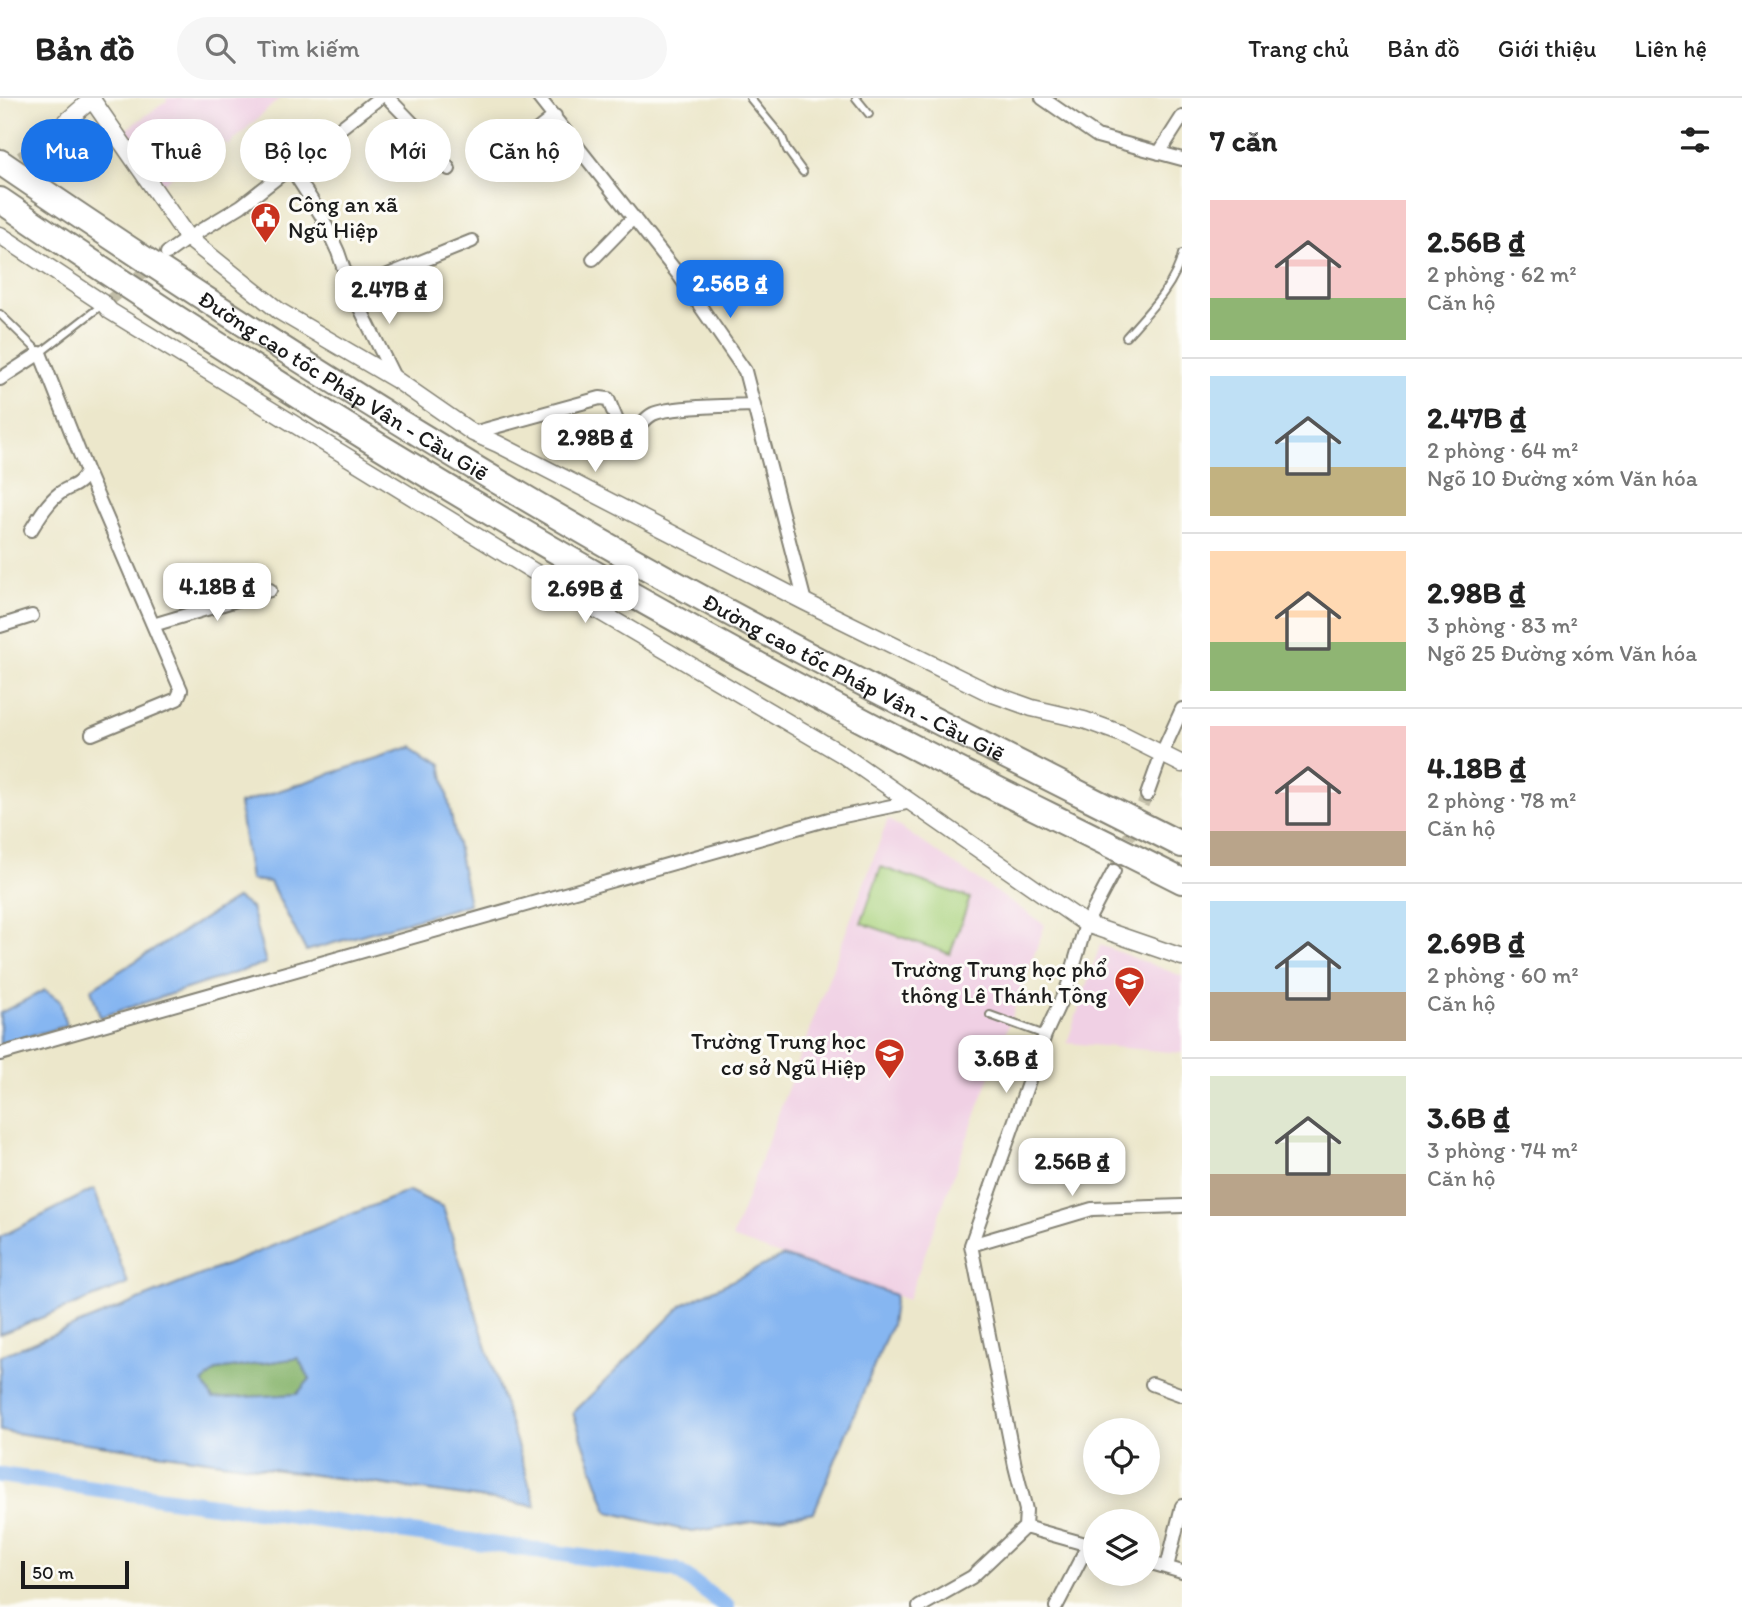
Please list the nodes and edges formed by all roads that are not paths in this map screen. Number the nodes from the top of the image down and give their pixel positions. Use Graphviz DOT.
graph roads {
  1 [pos="92,98"];
  2 [pos="379,98"];
  3 [pos="388,98"];
  4 [pos="539,98"];
  5 [pos="750,98"];
  6 [pos="856,98"];
  7 [pos="1042,98"];
  8 [pos="869,114"];
  9 [pos="555,116"];
  10 [pos="1182,117"];
  11 [pos="67,119"];
  12 [pos="408,119"];
  13 [pos="551,119"];
  14 [pos="351,120"];
  15 [pos="1159,153"];
  16 [pos="1182,159"];
  17 [pos="0,162"];
  18 [pos="803,172"];
  19 [pos="273,182"];
  20 [pos="300,182"];
  21 [pos="0,200"];
  22 [pos="634,217"];
  23 [pos="0,235"];
  24 [pos="188,237"];
  25 [pos="472,241"];
  26 [pos="167,253"];
  27 [pos="1182,254"];
  28 [pos="593,258"];
  29 [pos="351,290"];
  30 [pos="107,302"];
  31 [pos="0,314"];
  32 [pos="1126,337"];
  33 [pos="40,353"];
  34 [pos="0,379"];
  35 [pos="395,379"];
  36 [pos="752,405"];
  37 [pos="473,433"];
  38 [pos="87,472"];
  39 [pos="31,530"];
  40 [pos="270,590"];
  41 [pos="805,603"];
  42 [pos="32,616"];
  43 [pos="153,625"];
  44 [pos="0,626"];
  45 [pos="1182,709"];
  46 [pos="92,734"];
  47 [pos="1162,753"];
  48 [pos="1182,764"];
  49 [pos="1147,794"];
  50 [pos="911,802"];
  51 [pos="1182,845"];
  52 [pos="1114,871"];
  53 [pos="1182,881"];
  54 [pos="1086,924"];
  55 [pos="1182,957"];
  56 [pos="990,1015"];
  57 [pos="1045,1035"];
  58 [pos="0,1054"];
  59 [pos="1182,1206"];
  60 [pos="971,1245"];
  61 [pos="1152,1384"];
  62 [pos="1182,1395"];
  63 [pos="1182,1506"];
  64 [pos="1025,1527"];
  65 [pos="1083,1543"];
  66 [pos="1083,1561"];
  67 [pos="1160,1565"];
  68 [pos="1167,1567"];
  69 [pos="1182,1572"];
  70 [pos="919,1607"];
  71 [pos="1056,1607"];
  1 -- 11 [label="street"];
  1 -- 24 [label="street"];
  2 -- 14 [label="street"];
  3 -- 12 [label="street"];
  4 -- 9 [label="street"];
  5 -- 18 [label="lane"];
  6 -- 8 [label="lane"];
  7 -- 15 [label="street"];
  9 -- 13 [label="street"];
  9 -- 22 [label="street"];
  10 -- 15 [label="street"];
  15 -- 16 [label="street"];
  17 -- 51 [label="highway, Đường cao tốc Pháp Vân - Cầu Giẽ"];
  19 -- 24 [label="street"];
  20 -- 29 [label="street"];
  21 -- 53 [label="highway, Đường cao tốc Pháp Vân - Cầu Giẽ"];
  22 -- 28 [label="street"];
  22 -- 36 [label="street"];
  23 -- 30 [label="street"];
  24 -- 26 [label="street"];
  24 -- 35 [label="street"];
  25 -- 29 [label="street"];
  27 -- 32 [label="lane"];
  29 -- 35 [label="street"];
  30 -- 33 [label="lane"];
  30 -- 50 [label="street"];
  31 -- 33 [label="lane"];
  33 -- 34 [label="street"];
  33 -- 38 [label="street"];
  35 -- 37 [label="street"];
  36 -- 37 [label="street"];
  36 -- 41 [label="street"];
  37 -- 41 [label="street"];
  38 -- 39 [label="street"];
  38 -- 43 [label="street"];
  40 -- 43 [label="street"];
  41 -- 47 [label="street"];
  42 -- 44 [label="street"];
  43 -- 46 [label="street"];
  45 -- 47 [label="street"];
  47 -- 48 [label="street"];
  47 -- 49 [label="street"];
  50 -- 54 [label="street"];
  50 -- 58 [label="street"];
  52 -- 54 [label="street"];
  54 -- 55 [label="street"];
  54 -- 57 [label="street"];
  56 -- 57 [label="lane"];
  57 -- 60 [label="street"];
  59 -- 60 [label="street"];
  60 -- 64 [label="street"];
  61 -- 62 [label="street"];
  63 -- 68 [label="street"];
  64 -- 65 [label="street"];
  64 -- 70 [label="street"];
  66 -- 71 [label="street"];
  67 -- 68 [label="street"];
  68 -- 69 [label="street"];
}
